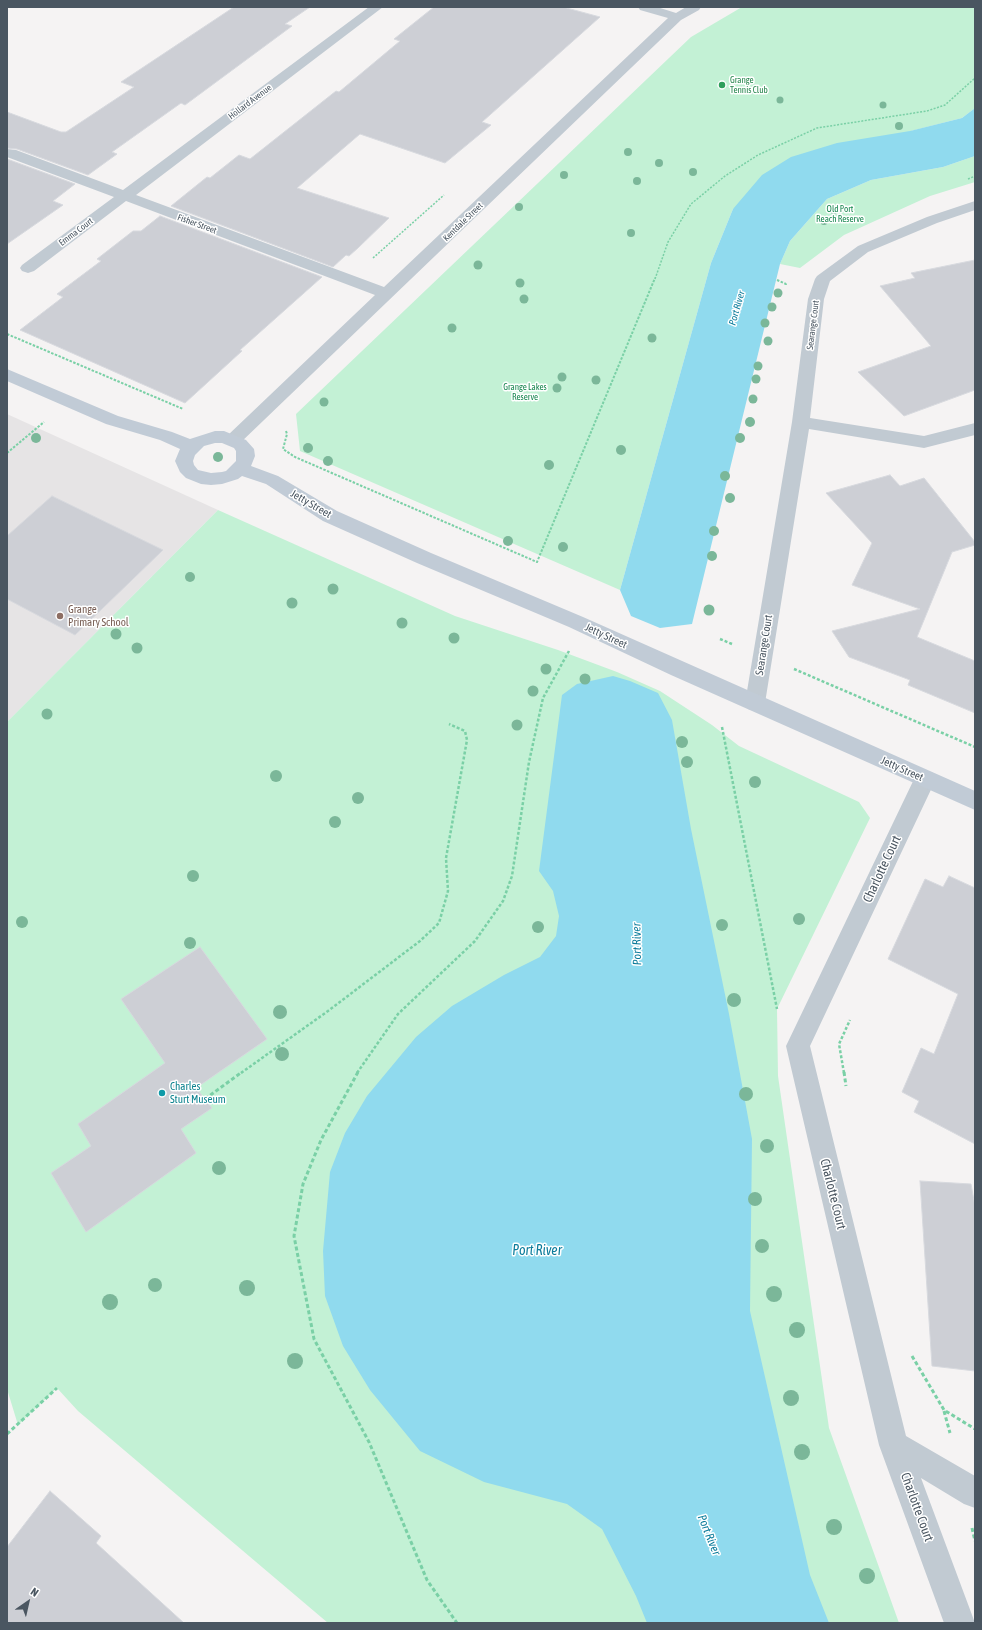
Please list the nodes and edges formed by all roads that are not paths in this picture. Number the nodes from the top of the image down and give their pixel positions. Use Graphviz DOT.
graph roads {
  1 [pos="377,7"];
  2 [pos="644,7"];
  3 [pos="695,7"];
  4 [pos="677,16"];
  5 [pos="7,153"];
  6 [pos="124,197"];
  7 [pos="975,205"];
  8 [pos="28,268"];
  9 [pos="387,294"];
  10 [pos="7,374"];
  11 [pos="801,422"];
  12 [pos="975,429"];
  13 [pos="233,440"];
  14 [pos="191,447"];
  15 [pos="240,469"];
  16 [pos="755,703"];
  17 [pos="925,779"];
  18 [pos="975,801"];
  19 [pos="894,1445"];
  20 [pos="975,1493"];
  21 [pos="960,1623"];
  1 -- 6 [label="street, Hollard Avenue"];
  2 -- 4 [label="street"];
  3 -- 4 [label="street, Kentdale Street"];
  4 -- 9 [label="street, Kentdale Street"];
  5 -- 6 [label="street, Fisher Street"];
  6 -- 8 [label="street, Emma Court"];
  6 -- 9 [label="street, Fisher Street"];
  7 -- 11 [label="street, Searange Court"];
  9 -- 13 [label="street, Kentdale Street"];
  10 -- 14 [label="street"];
  11 -- 12 [label="street"];
  11 -- 16 [label="street, Searange Court"];
  13 -- 14 [label="street"];
  13 -- 15 [label="street"];
  14 -- 15 [label="street"];
  15 -- 16 [label="street, Jetty Street"];
  16 -- 17 [label="street, Jetty Street"];
  17 -- 18 [label="street, Jetty Street"];
  17 -- 19 [label="street, Charlotte Court"];
  19 -- 20 [label="street"];
  19 -- 21 [label="street, Charlotte Court"];
}
